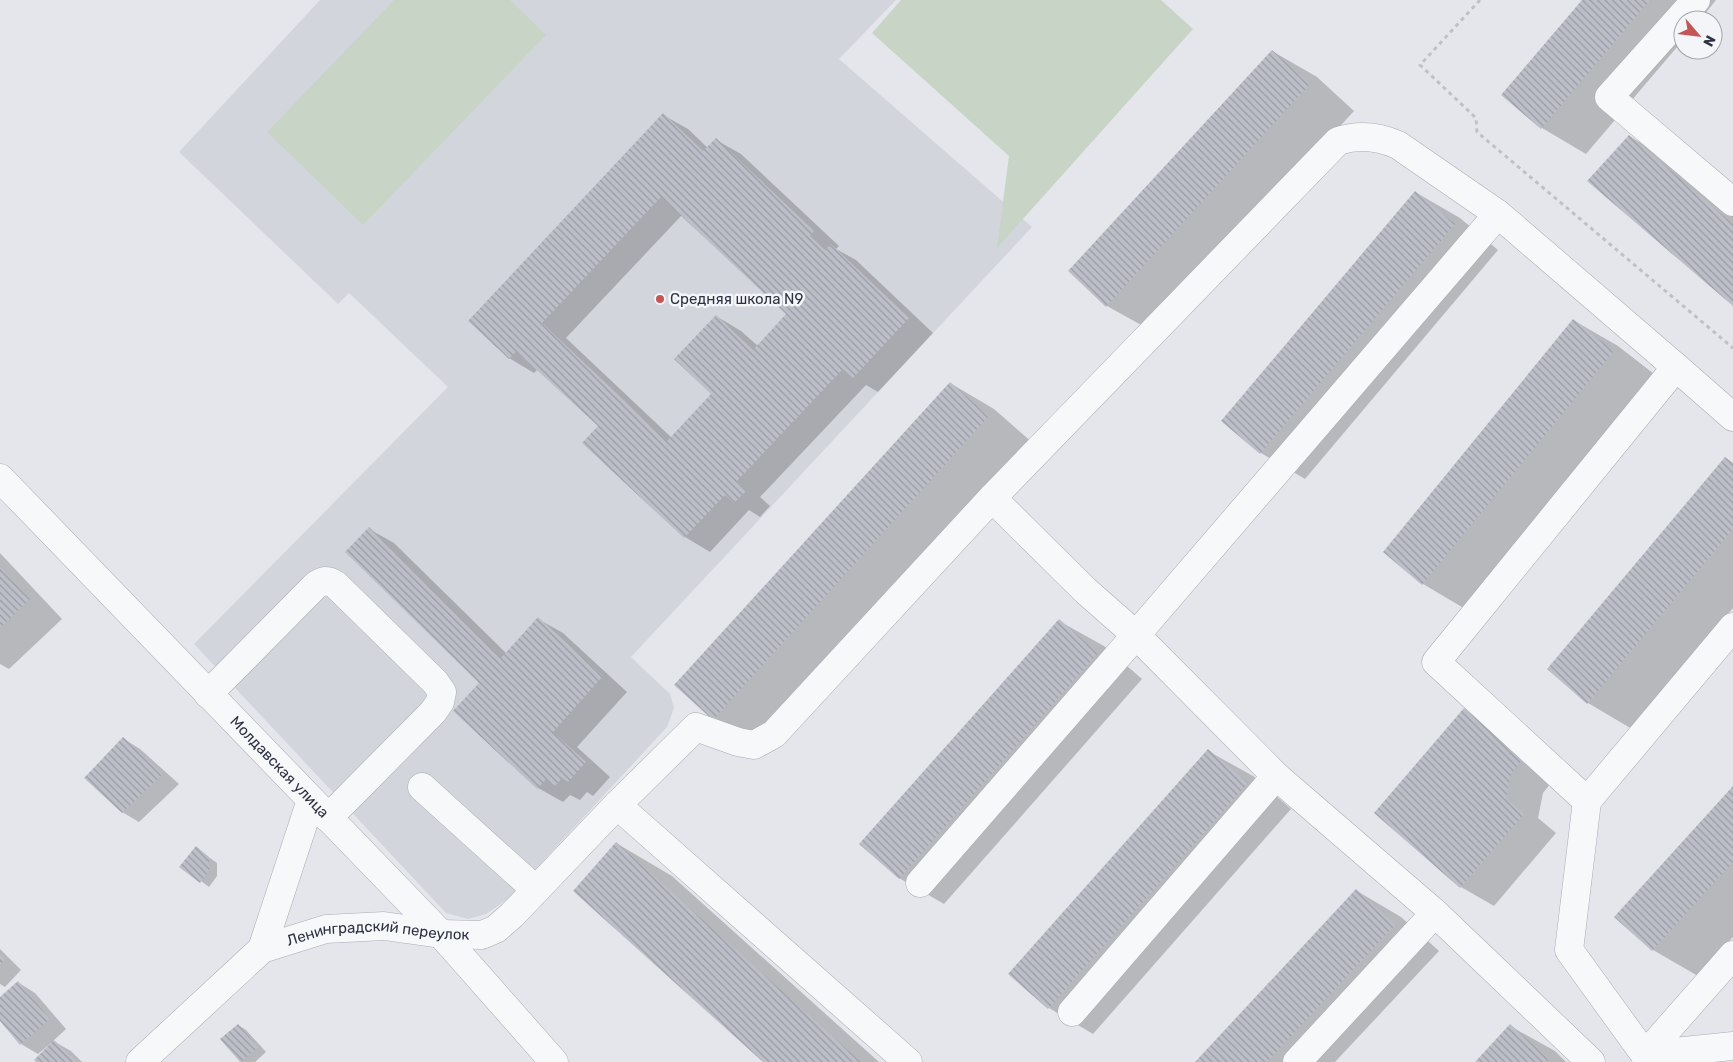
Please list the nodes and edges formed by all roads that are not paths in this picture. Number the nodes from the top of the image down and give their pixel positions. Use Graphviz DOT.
graph roads {
  1 [pos="1696,0"];
  2 [pos="1733,202"];
  3 [pos="1498,214"];
  4 [pos="1676,367"];
  5 [pos="1733,417"];
  6 [pos="0,478"];
  7 [pos="992,498"];
  8 [pos="1733,627"];
  9 [pos="1136,635"];
  10 [pos="208,694"];
  11 [pos="1276,776"];
  12 [pos="422,787"];
  13 [pos="1587,801"];
  14 [pos="617,805"];
  15 [pos="320,809"];
  16 [pos="920,883"];
  17 [pos="536,890"];
  18 [pos="1435,913"];
  19 [pos="441,934"];
  20 [pos="262,949"];
  21 [pos="1733,955"];
  22 [pos="1072,1012"];
  23 [pos="1733,1046"];
  24 [pos="1644,1055"];
  25 [pos="140,1062"];
  26 [pos="554,1062"];
  27 [pos="908,1062"];
  28 [pos="1297,1062"];
  29 [pos="1590,1062"];
  1 -- 2 [label="street"];
  3 -- 4 [label="street"];
  3 -- 7 [label="street"];
  3 -- 9 [label="street"];
  4 -- 5 [label="street"];
  4 -- 13 [label="street"];
  6 -- 10 [label="street, Молдавская улица"];
  7 -- 9 [label="street"];
  7 -- 14 [label="street, Ленинградский переулок"];
  8 -- 13 [label="street"];
  9 -- 11 [label="street"];
  9 -- 16 [label="street"];
  10 -- 15 [label="street, Молдавская улица"];
  10 -- 15 [label="street"];
  11 -- 18 [label="street"];
  11 -- 22 [label="street"];
  12 -- 17 [label="street"];
  13 -- 24 [label="street"];
  14 -- 17 [label="street, Ленинградский переулок"];
  14 -- 27 [label="street"];
  15 -- 19 [label="street, Молдавская улица"];
  15 -- 20 [label="street"];
  17 -- 19 [label="street, Ленинградский переулок"];
  18 -- 28 [label="street"];
  18 -- 29 [label="street"];
  19 -- 20 [label="street, Ленинградский переулок"];
  19 -- 26 [label="street, Молдавская улица"];
  20 -- 25 [label="street, Ленинградский переулок"];
  21 -- 24 [label="street"];
  23 -- 24 [label="street"];
}
